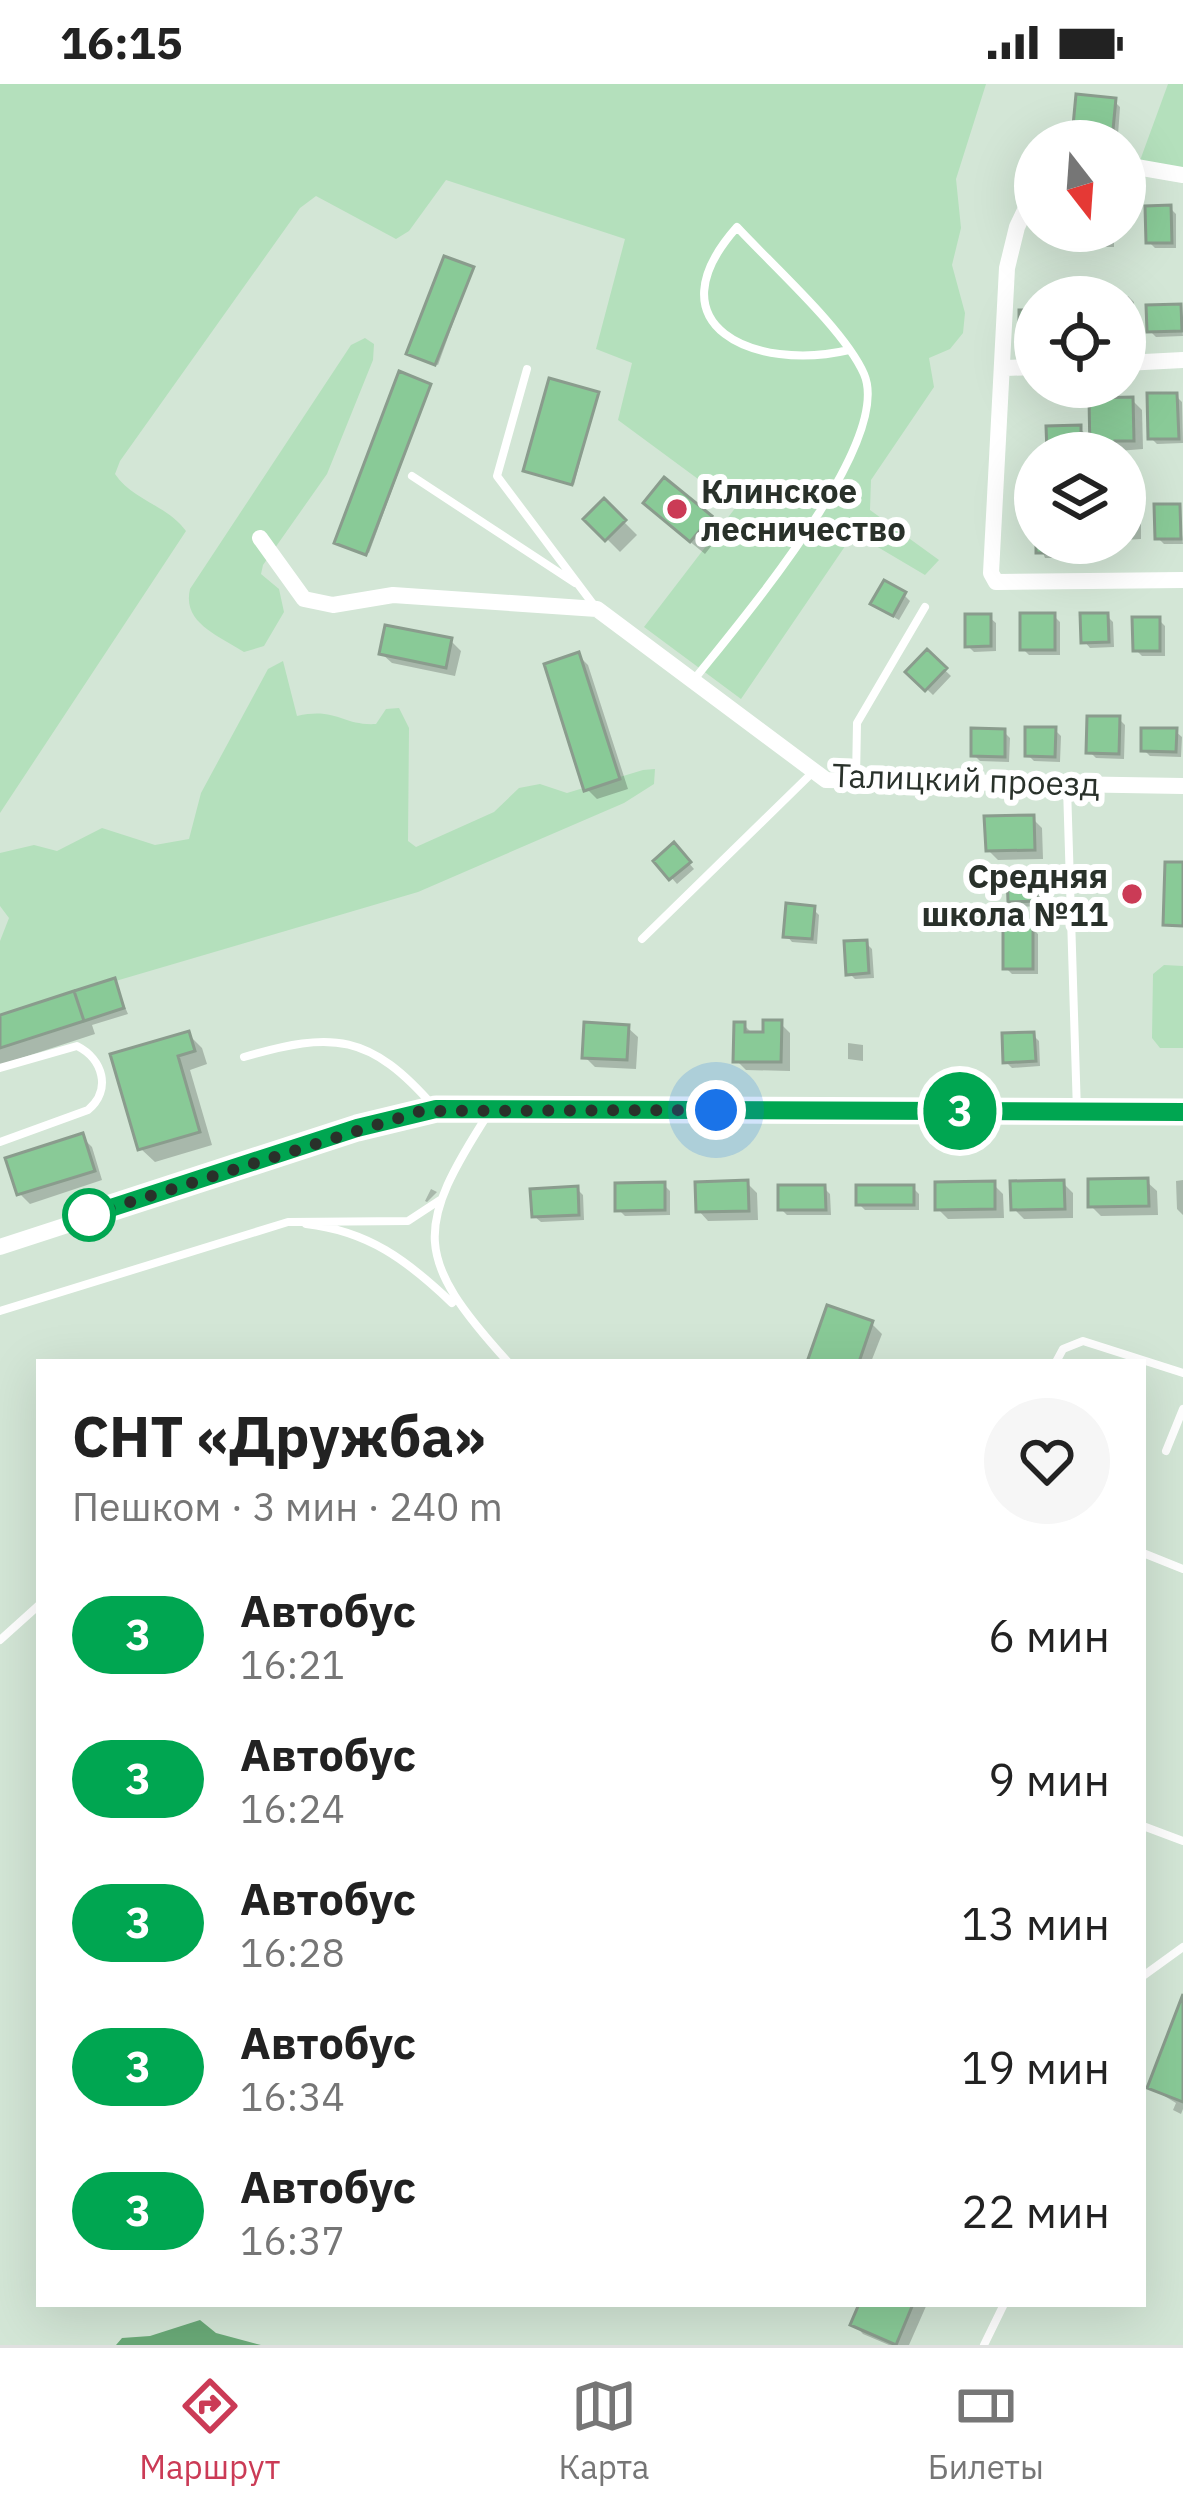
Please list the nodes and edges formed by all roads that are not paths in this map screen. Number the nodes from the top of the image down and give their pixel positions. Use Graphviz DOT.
graph roads {
  1 [pos="1146,169"];
  2 [pos="1183,175"];
  3 [pos="1014,239"];
  4 [pos="849,350"];
  5 [pos="1183,360"];
  6 [pos="1146,362"];
  7 [pos="1006,368"];
  8 [pos="1014,368"];
  9 [pos="527,369"];
  10 [pos="412,476"];
  11 [pos="260,538"];
  12 [pos="1183,580"];
  13 [pos="581,588"];
  14 [pos="925,607"];
  15 [pos="597,609"];
  16 [pos="693,681"];
  17 [pos="814,771"];
  18 [pos="856,781"];
  19 [pos="1067,786"];
  20 [pos="1183,786"];
  21 [pos="642,939"];
  22 [pos="244,1057"];
  23 [pos="0,1068"];
  24 [pos="436,1109"];
  25 [pos="491,1109"];
  26 [pos="1077,1112"];
  27 [pos="1183,1112"];
  28 [pos="0,1142"];
  29 [pos="440,1200"];
  30 [pos="288,1222"];
  31 [pos="1,1243"];
  32 [pos="0,1311"];
  33 [pos="461,1312"];
  34 [pos="505,1359"];
  35 [pos="1058,1359"];
  36 [pos="1139,1359"];
  37 [pos="1146,1361"];
  38 [pos="1183,1373"];
  39 [pos="1183,1409"];
  40 [pos="1166,1451"];
  41 [pos="1146,1554"];
  42 [pos="1183,1569"];
  43 [pos="36,1608"];
  44 [pos="0,1640"];
  45 [pos="1146,1827"];
  46 [pos="1183,1841"];
  47 [pos="1183,1947"];
  48 [pos="1146,1974"];
  49 [pos="1002,2307"];
  50 [pos="984,2345"];
  1 -- 2 [label="street"];
  3 -- 7 [label="street"];
  4 -- 4 [label="lane"];
  4 -- 16 [label="lane"];
  5 -- 6 [label="street"];
  7 -- 8 [label="street"];
  7 -- 12 [label="street"];
  9 -- 13 [label="lane"];
  10 -- 13 [label="lane"];
  11 -- 15 [label="street"];
  13 -- 15 [label="lane"];
  14 -- 18 [label="lane"];
  15 -- 16 [label="street, Талицкий проезд"];
  16 -- 17 [label="street, Талицкий проезд"];
  17 -- 18 [label="street, Талицкий проезд"];
  17 -- 21 [label="lane"];
  18 -- 19 [label="street, Талицкий проезд"];
  19 -- 20 [label="street, Талицкий проезд"];
  19 -- 26 [label="lane"];
  22 -- 24 [label="lane"];
  23 -- 28 [label="lane"];
  24 -- 25 [label="street"];
  24 -- 31 [label="street"];
  25 -- 26 [label="street"];
  25 -- 29 [label="lane"];
  26 -- 27 [label="street"];
  29 -- 30 [label="lane"];
  29 -- 33 [label="lane"];
  30 -- 32 [label="lane"];
  30 -- 33 [label="lane"];
  33 -- 34 [label="lane"];
  35 -- 36 [label="lane"];
  37 -- 38 [label="lane"];
  39 -- 40 [label="lane"];
  41 -- 42 [label="lane"];
  43 -- 44 [label="lane"];
  45 -- 46 [label="lane"];
  47 -- 48 [label="lane"];
  49 -- 50 [label="lane"];
}
